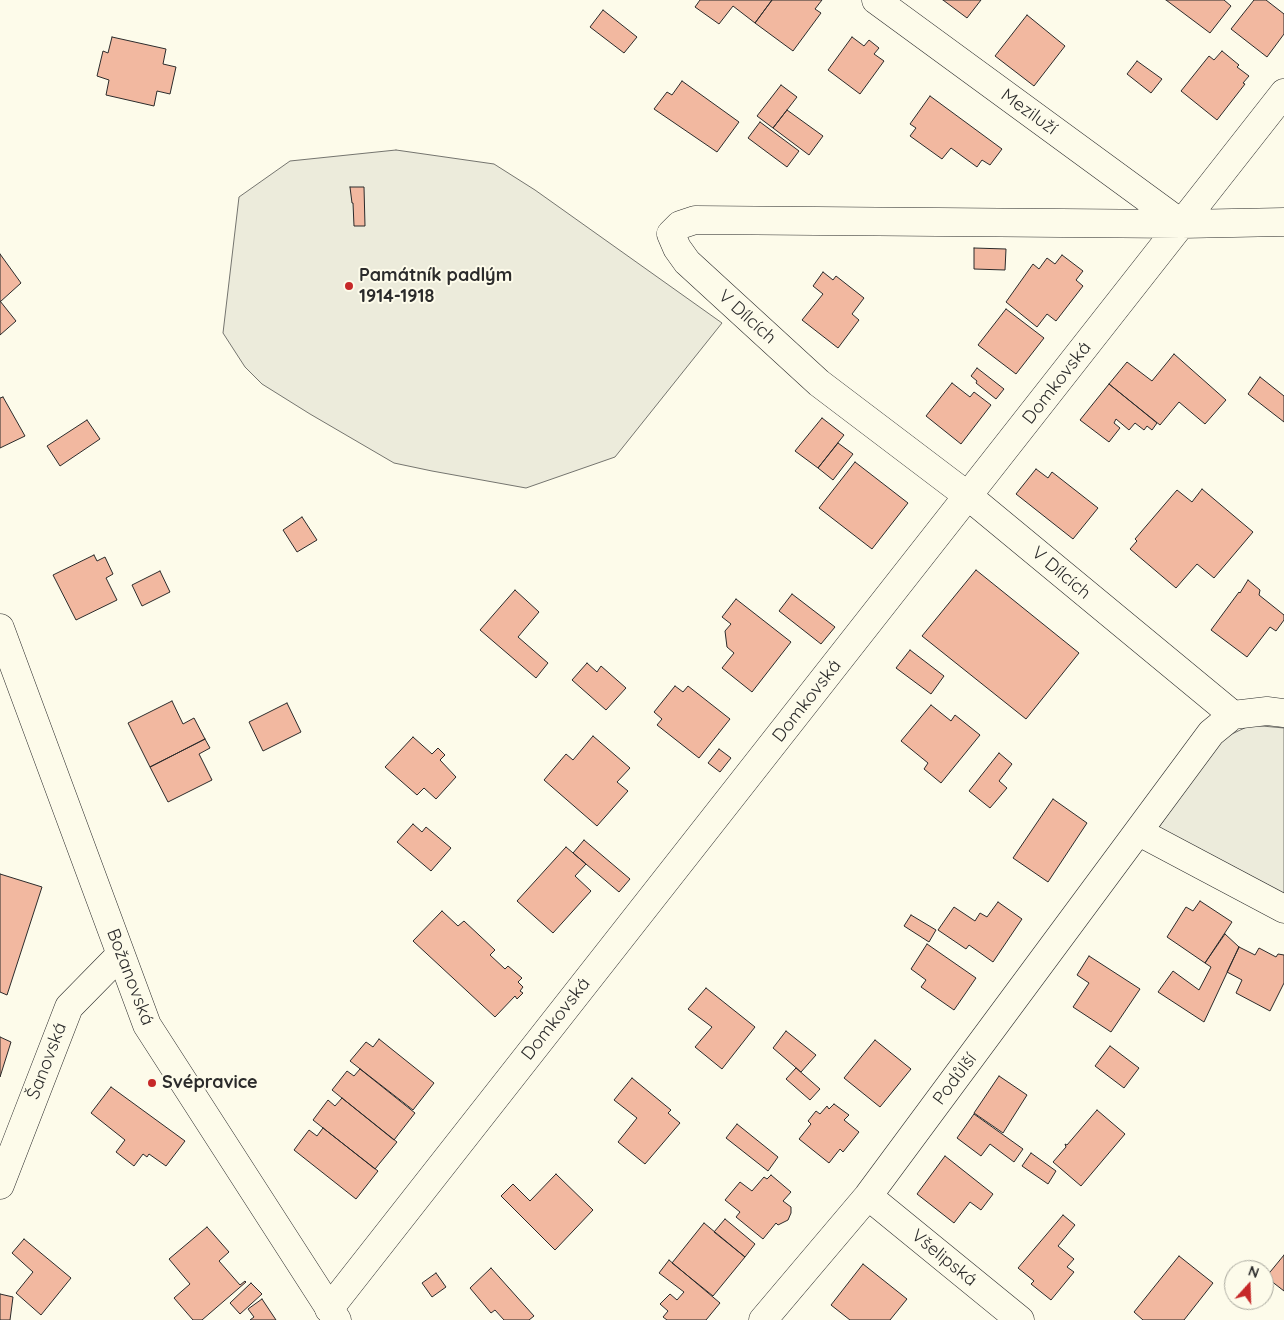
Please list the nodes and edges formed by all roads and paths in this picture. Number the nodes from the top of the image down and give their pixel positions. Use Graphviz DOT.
graph roads {
  1 [pos="876,0"];
  2 [pos="1284,93"];
  3 [pos="1284,222"];
  4 [pos="1182,224"];
  5 [pos="968,496"];
  6 [pos="0,628"];
  7 [pos="1284,713"];
  8 [pos="1233,716"];
  9 [pos="1138,832"];
  10 [pos="1284,909"];
  11 [pos="120,955"];
  12 [pos="0,1184"];
  13 [pos="868,1196"];
  14 [pos="333,1314"];
  15 [pos="763,1320"];
  16 [pos="1020,1320"];
  1 -- 4 [label="street, Meziluží"];
  2 -- 4 [label="street, Domkovská"];
  3 -- 4 [label="street"];
  4 -- 5 [label="street, Domkovská"];
  4 -- 5 [label="street, V Dílcích"];
  5 -- 8 [label="street, V Dílcích"];
  5 -- 14 [label="street, Domkovská"];
  6 -- 11 [label="street, Božanovská"];
  7 -- 8 [label="street"];
  8 -- 9 [label="street, Podůlší"];
  9 -- 10 [label="street"];
  9 -- 13 [label="street, Podůlší"];
  11 -- 12 [label="street, Šanovská"];
  11 -- 14 [label="street, Božanovská"];
  13 -- 15 [label="street, Podůlší"];
  13 -- 16 [label="street, Všelipská"];
}
